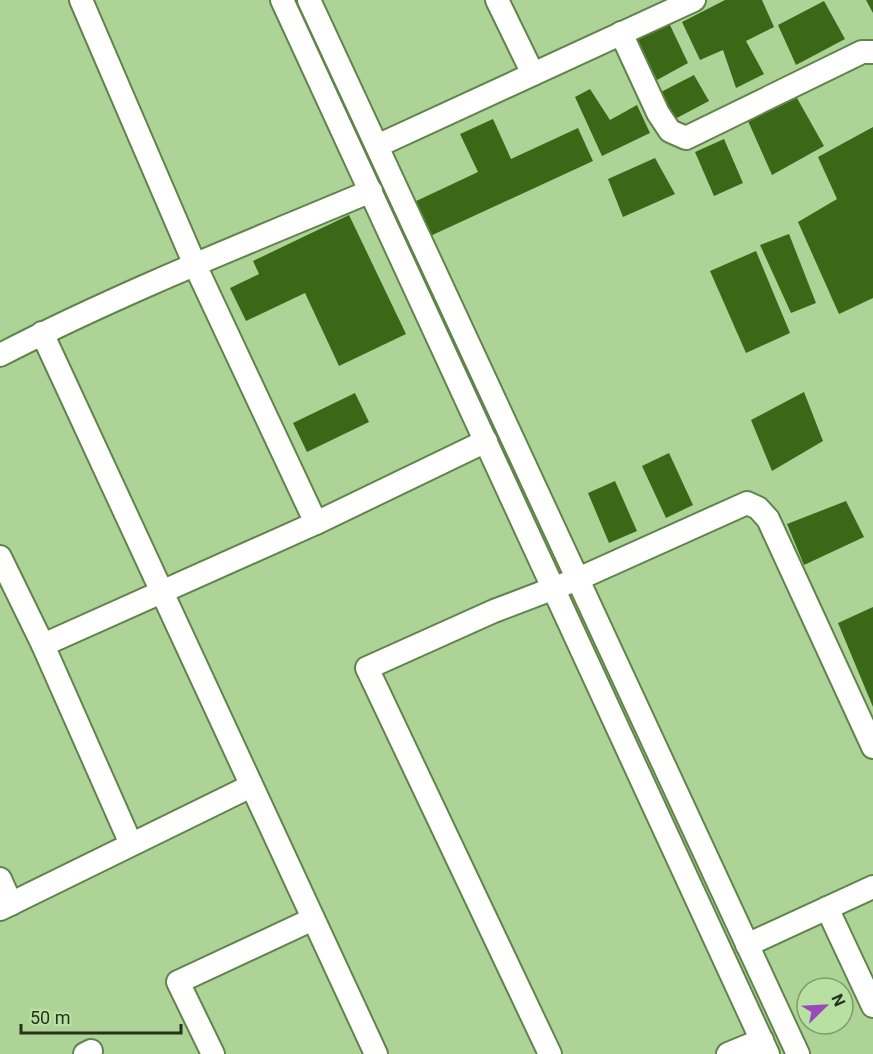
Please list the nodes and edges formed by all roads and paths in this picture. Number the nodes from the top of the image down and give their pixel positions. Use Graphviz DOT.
graph roads {
  1 [pos="81,0"];
  2 [pos="282,0"];
  3 [pos="309,0"];
  4 [pos="497,0"];
  5 [pos="694,0"];
  6 [pos="666,6"];
  7 [pos="621,33"];
  8 [pos="873,52"];
  9 [pos="533,74"];
  10 [pos="377,146"];
  11 [pos="371,191"];
  12 [pos="195,265"];
  13 [pos="42,333"];
  14 [pos="0,355"];
  15 [pos="486,441"];
  16 [pos="316,523"];
  17 [pos="0,557"];
  18 [pos="578,579"];
  19 [pos="553,587"];
  20 [pos="162,592"];
  21 [pos="43,645"];
  22 [pos="873,747"];
  23 [pos="251,786"];
  24 [pos="131,844"];
  25 [pos="0,879"];
  26 [pos="873,887"];
  27 [pos="6,907"];
  28 [pos="827,908"];
  29 [pos="313,920"];
  30 [pos="747,945"];
  31 [pos="873,1006"];
  32 [pos="765,1047"];
  33 [pos="213,1054"];
  34 [pos="376,1054"];
  35 [pos="550,1054"];
  36 [pos="728,1054"];
  37 [pos="798,1054"];
  1 -- 12 [label="street"];
  2 -- 11 [label="street"];
  3 -- 10 [label="street"];
  4 -- 9 [label="street"];
  5 -- 6 [label="street"];
  6 -- 7 [label="street"];
  7 -- 8 [label="street"];
  7 -- 9 [label="street"];
  9 -- 10 [label="street"];
  10 -- 18 [label="street"];
  11 -- 12 [label="street"];
  11 -- 15 [label="street"];
  12 -- 13 [label="street"];
  12 -- 16 [label="street"];
  13 -- 14 [label="street"];
  13 -- 20 [label="street"];
  15 -- 16 [label="street"];
  15 -- 19 [label="street"];
  16 -- 20 [label="street"];
  17 -- 21 [label="street"];
  18 -- 19 [label="street"];
  18 -- 22 [label="street"];
  18 -- 30 [label="street"];
  19 -- 32 [label="street"];
  19 -- 35 [label="street"];
  20 -- 21 [label="street"];
  20 -- 23 [label="street"];
  21 -- 24 [label="street"];
  23 -- 24 [label="street"];
  23 -- 29 [label="street"];
  24 -- 27 [label="street"];
  25 -- 27 [label="street"];
  26 -- 28 [label="street"];
  28 -- 30 [label="street"];
  28 -- 31 [label="street"];
  29 -- 33 [label="street"];
  29 -- 34 [label="street"];
  30 -- 37 [label="street"];
  32 -- 36 [label="street"];
}
